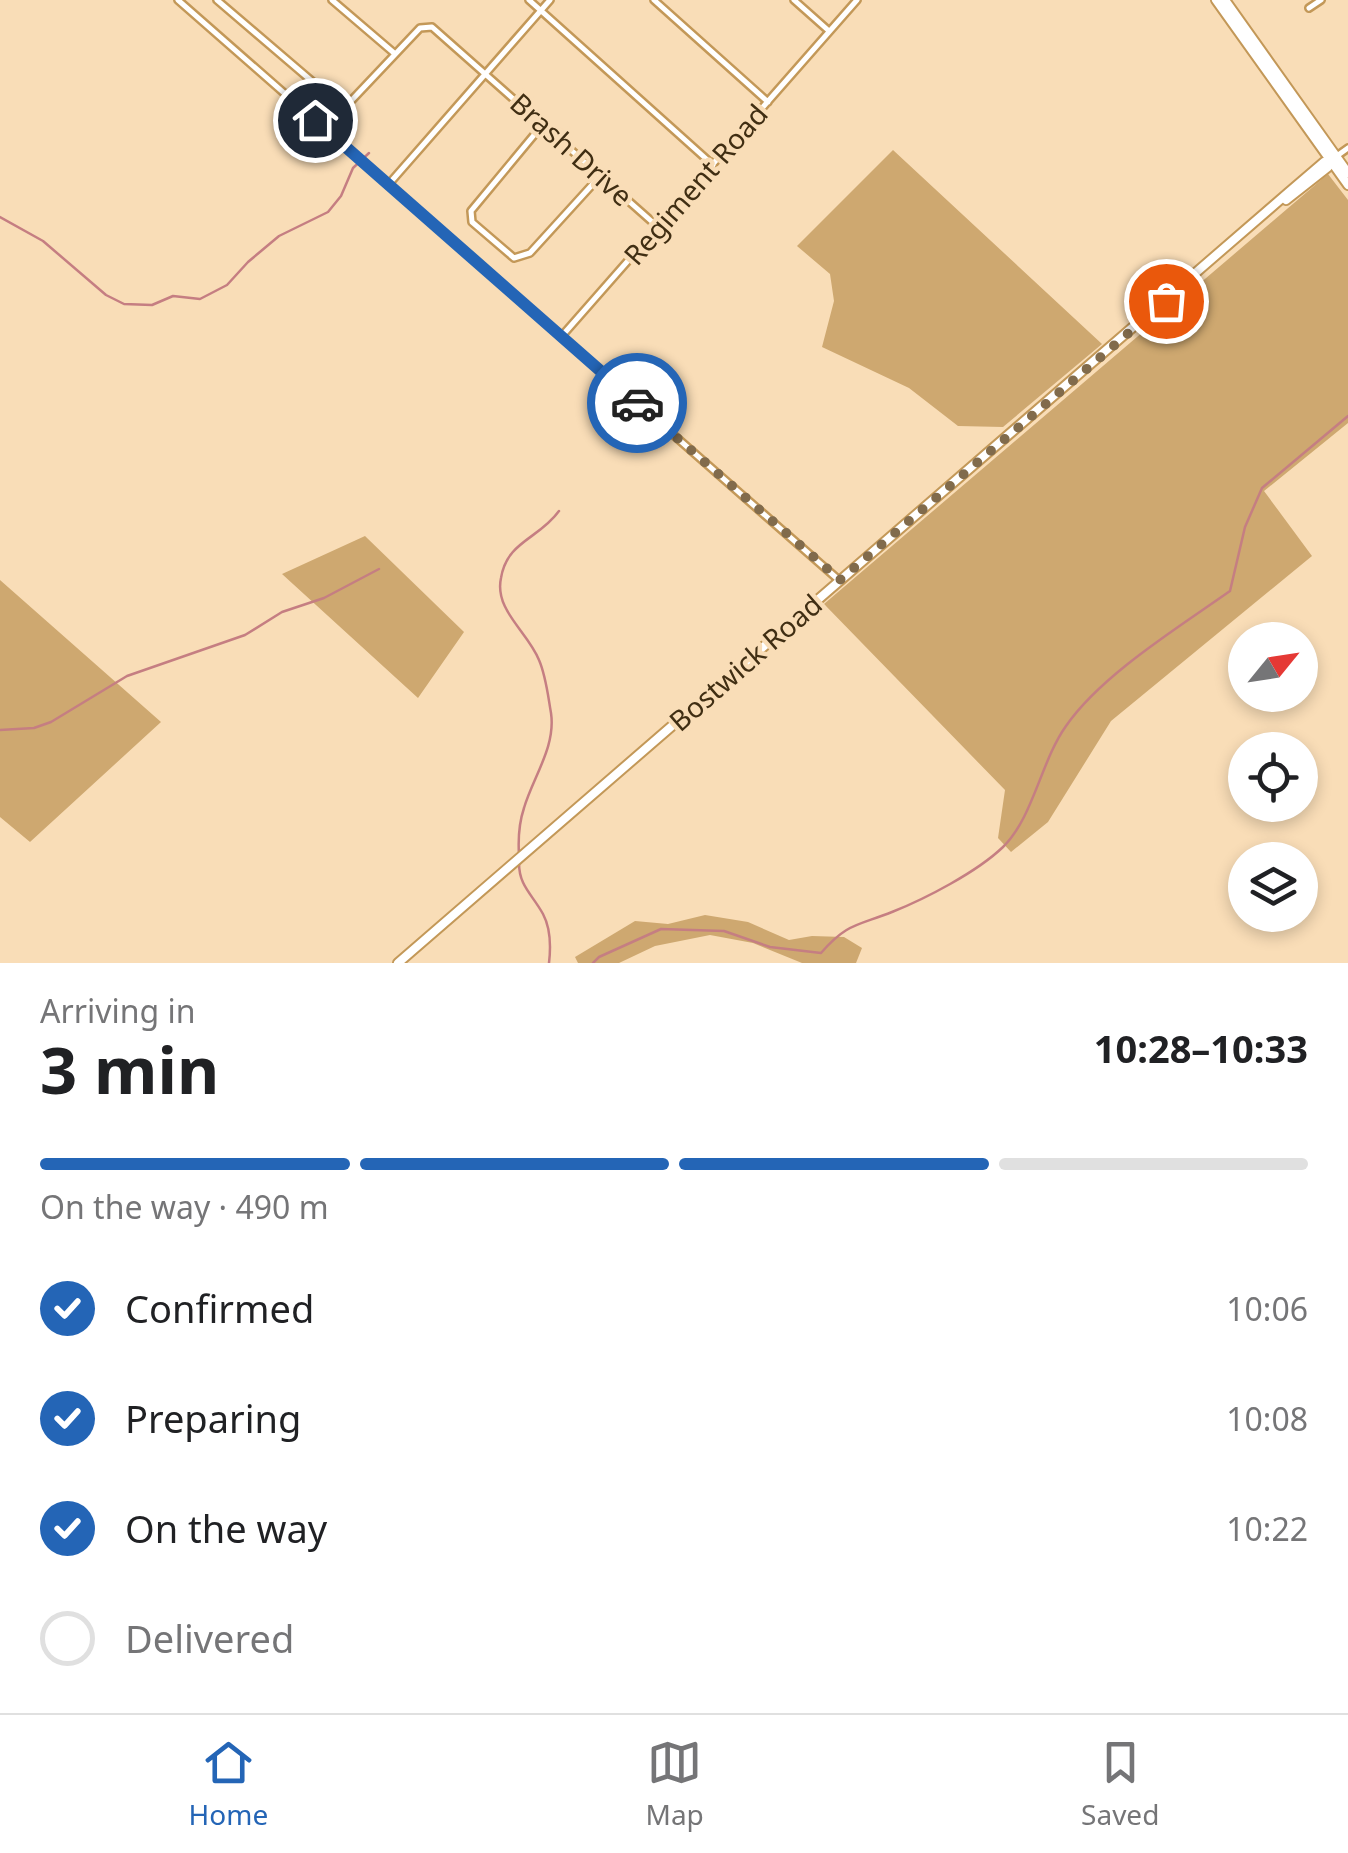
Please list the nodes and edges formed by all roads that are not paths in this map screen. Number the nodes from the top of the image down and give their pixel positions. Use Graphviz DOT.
graph roads {
  1 [pos="178,0"];
  2 [pos="217,0"];
  3 [pos="333,0"];
  4 [pos="529,0"];
  5 [pos="550,0"];
  6 [pos="654,0"];
  7 [pos="794,0"];
  8 [pos="856,0"];
  9 [pos="1216,0"];
  10 [pos="1225,0"];
  11 [pos="1321,0"];
  12 [pos="1309,8"];
  13 [pos="541,10"];
  14 [pos="829,31"];
  15 [pos="394,54"];
  16 [pos="485,71"];
  17 [pos="768,102"];
  18 [pos="544,123"];
  19 [pos="1348,148"];
  20 [pos="1333,159"];
  21 [pos="713,165"];
  22 [pos="1348,173"];
  23 [pos="602,174"];
  24 [pos="388,184"];
  25 [pos="1348,185"];
  26 [pos="658,227"];
  27 [pos="561,337"];
  28 [pos="840,580"];
  29 [pos="398,963"];
  1 -- 24 [label="street"];
  2 -- 15 [label="street"];
  3 -- 15 [label="street"];
  4 -- 13 [label="street"];
  5 -- 13 [label="street"];
  6 -- 17 [label="street"];
  7 -- 14 [label="street"];
  8 -- 14 [label="street, Regiment Road"];
  9 -- 20 [label="main road"];
  10 -- 20 [label="main road"];
  11 -- 12 [label="street"];
  13 -- 16 [label="street"];
  13 -- 21 [label="street"];
  14 -- 17 [label="street, Regiment Road"];
  15 -- 16 [label="street, Brash Drive"];
  16 -- 18 [label="street, Brash Drive"];
  16 -- 24 [label="street"];
  17 -- 21 [label="street, Regiment Road"];
  18 -- 23 [label="street, Brash Drive"];
  18 -- 23 [label="street"];
  19 -- 20 [label="street"];
  20 -- 22 [label="main road"];
  20 -- 25 [label="main road"];
  20 -- 28 [label="main road, Bostwick Road"];
  21 -- 26 [label="street, Regiment Road"];
  23 -- 26 [label="street, Brash Drive"];
  24 -- 27 [label="street"];
  26 -- 27 [label="street, Regiment Road"];
  27 -- 28 [label="street"];
  28 -- 29 [label="main road, Bostwick Road"];
}
